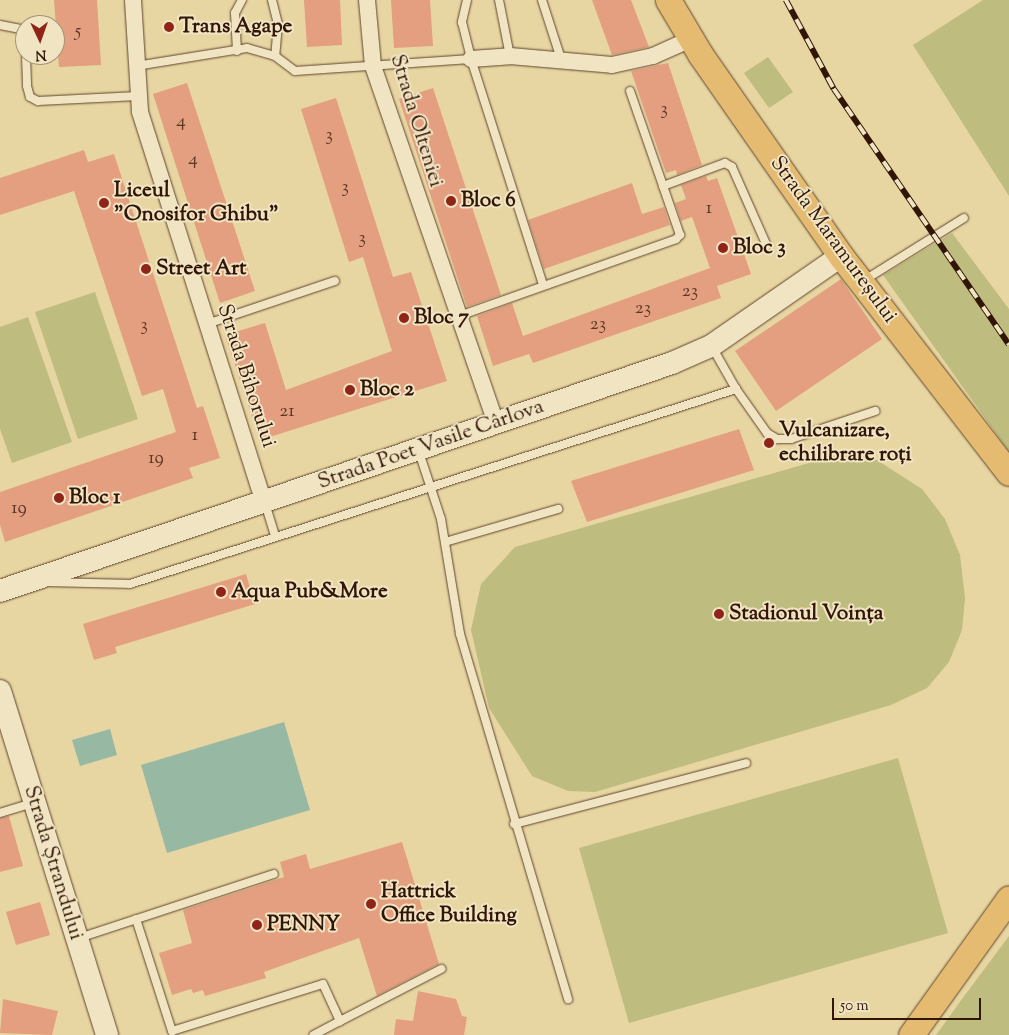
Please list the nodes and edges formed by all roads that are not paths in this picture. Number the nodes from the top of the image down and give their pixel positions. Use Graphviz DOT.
graph roads {
  1 [pos="133,0"];
  2 [pos="242,0"];
  3 [pos="272,0"];
  4 [pos="367,0"];
  5 [pos="467,0"];
  6 [pos="498,0"];
  7 [pos="542,0"];
  8 [pos="668,0"];
  9 [pos="0,25"];
  10 [pos="15,28"];
  11 [pos="691,39"];
  12 [pos="237,50"];
  13 [pos="276,56"];
  14 [pos="510,56"];
  15 [pos="471,58"];
  16 [pos="561,59"];
  17 [pos="26,65"];
  18 [pos="136,66"];
  19 [pos="373,66"];
  20 [pos="630,91"];
  21 [pos="138,96"];
  22 [pos="663,186"];
  23 [pos="964,218"];
  24 [pos="767,246"];
  25 [pos="841,256"];
  26 [pos="335,281"];
  27 [pos="862,282"];
  28 [pos="543,285"];
  29 [pos="459,316"];
  30 [pos="206,324"];
  31 [pos="711,346"];
  32 [pos="736,389"];
  33 [pos="874,411"];
  34 [pos="496,423"];
  35 [pos="418,450"];
  36 [pos="1009,473"];
  37 [pos="430,487"];
  38 [pos="264,503"];
  39 [pos="558,508"];
  40 [pos="275,535"];
  41 [pos="445,542"];
  42 [pos="36,580"];
  43 [pos="0,591"];
  44 [pos="0,691"];
  45 [pos="746,763"];
  46 [pos="35,802"];
  47 [pos="0,813"];
  48 [pos="514,824"];
  49 [pos="274,874"];
  50 [pos="1009,898"];
  51 [pos="136,920"];
  52 [pos="76,939"];
  53 [pos="441,969"];
  54 [pos="568,999"];
  55 [pos="340,1021"];
  56 [pos="172,1031"];
  57 [pos="107,1035"];
  58 [pos="182,1035"];
  59 [pos="314,1035"];
  60 [pos="911,1035"];
  1 -- 18 [label="street, Strada Bihorului"];
  2 -- 12 [label="lane"];
  3 -- 13 [label="lane"];
  4 -- 19 [label="street, Strada Olteniei"];
  5 -- 15 [label="lane"];
  6 -- 14 [label="lane"];
  7 -- 16 [label="lane"];
  8 -- 11 [label="main road, Strada Maramureșului"];
  9 -- 10 [label="lane"];
  11 -- 16 [label="street"];
  11 -- 25 [label="main road, Strada Maramureșului"];
  12 -- 13 [label="lane"];
  12 -- 18 [label="lane"];
  13 -- 19 [label="lane"];
  14 -- 15 [label="street"];
  14 -- 16 [label="street"];
  15 -- 19 [label="lane"];
  15 -- 28 [label="lane"];
  17 -- 21 [label="lane"];
  18 -- 21 [label="street, Strada Bihorului"];
  19 -- 29 [label="street, Strada Olteniei"];
  20 -- 22 [label="lane"];
  21 -- 30 [label="street, Strada Bihorului"];
  22 -- 24 [label="lane"];
  22 -- 28 [label="lane"];
  23 -- 27 [label="lane"];
  25 -- 27 [label="main road, Strada Maramureșului"];
  25 -- 31 [label="street, Strada Poet Vasile Cârlova"];
  26 -- 30 [label="lane"];
  27 -- 36 [label="main road, Strada Maramureșului"];
  28 -- 29 [label="lane"];
  29 -- 34 [label="street, Strada Olteniei"];
  30 -- 38 [label="street, Strada Bihorului"];
  31 -- 32 [label="lane"];
  31 -- 34 [label="street, Strada Poet Vasile Cârlova"];
  32 -- 33 [label="lane"];
  32 -- 37 [label="lane"];
  34 -- 35 [label="street, Strada Poet Vasile Cârlova"];
  35 -- 37 [label="lane"];
  35 -- 38 [label="street, Strada Poet Vasile Cârlova"];
  37 -- 40 [label="lane"];
  37 -- 41 [label="lane"];
  38 -- 40 [label="lane"];
  38 -- 42 [label="street, Strada Poet Vasile Cârlova"];
  39 -- 41 [label="lane"];
  40 -- 42 [label="lane"];
  41 -- 48 [label="lane"];
  42 -- 43 [label="street, Strada Poet Vasile Cârlova"];
  44 -- 46 [label="street, Strada Ștrandului"];
  45 -- 48 [label="lane"];
  46 -- 47 [label="lane"];
  46 -- 52 [label="street, Strada Ștrandului"];
  48 -- 54 [label="lane"];
  49 -- 51 [label="lane"];
  50 -- 60 [label="main road"];
  51 -- 52 [label="lane"];
  51 -- 56 [label="lane"];
  52 -- 57 [label="street, Strada Ștrandului"];
  53 -- 55 [label="lane"];
  55 -- 56 [label="lane"];
  55 -- 59 [label="lane"];
  56 -- 58 [label="lane"];
}
